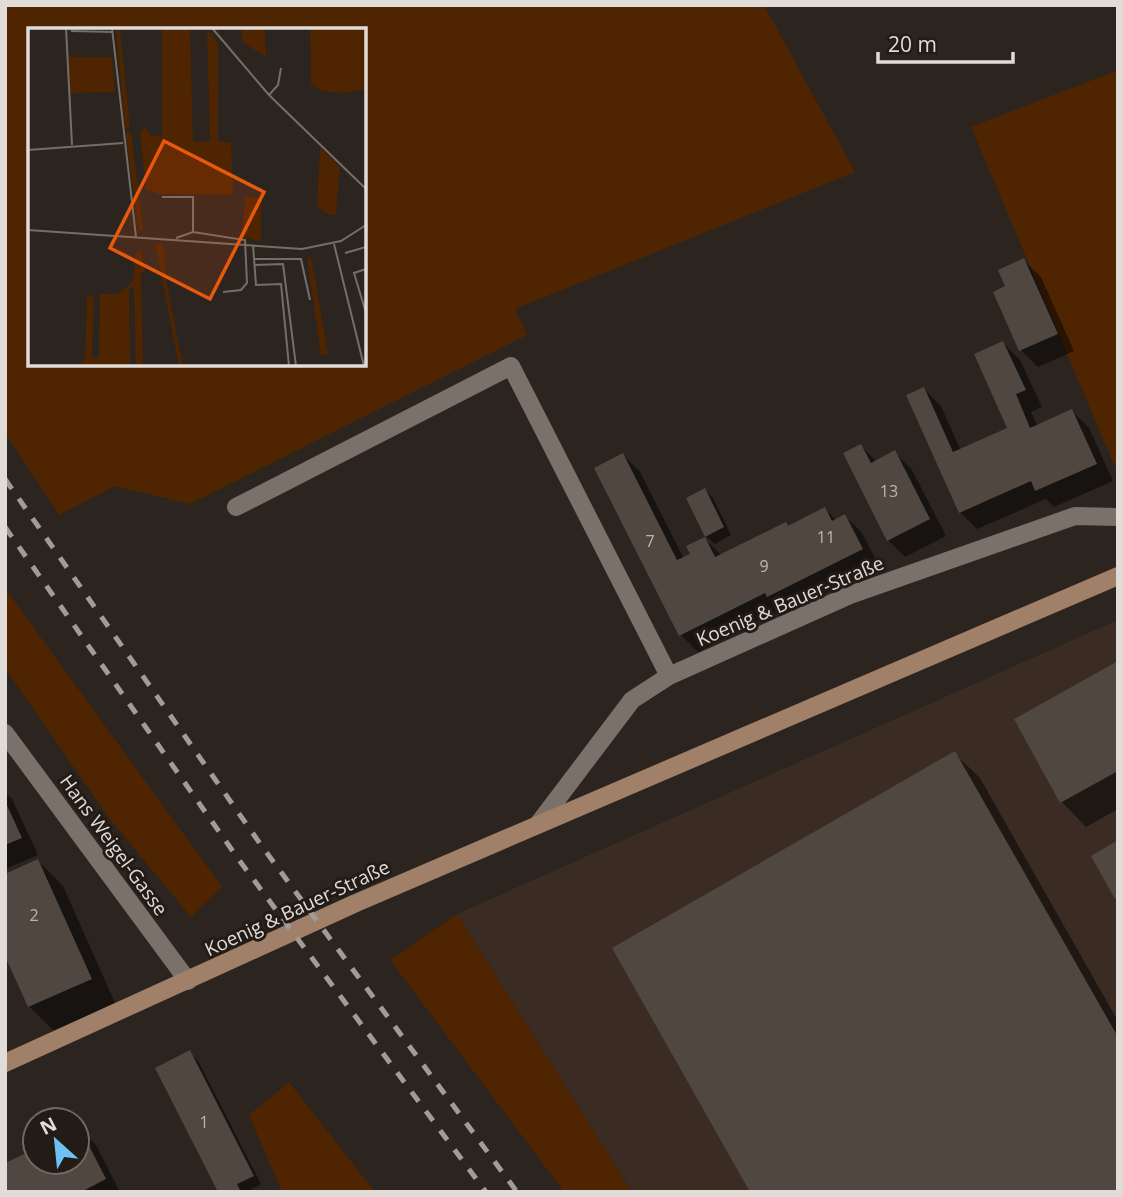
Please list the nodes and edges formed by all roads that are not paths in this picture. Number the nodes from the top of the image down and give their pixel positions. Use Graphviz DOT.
graph roads {
  1 [pos="236,507"];
  2 [pos="1118,517"];
  3 [pos="1118,576"];
  4 [pos="669,676"];
  5 [pos="5,733"];
  6 [pos="539,823"];
  7 [pos="188,981"];
  8 [pos="5,1063"];
  1 -- 4 [label="street"];
  2 -- 4 [label="street, Koenig & Bauer-Straße"];
  3 -- 6 [label="street, Koenig & Bauer-Straße"];
  4 -- 6 [label="street, Koenig & Bauer-Straße"];
  5 -- 7 [label="street, Hans Weigel-Gasse"];
  6 -- 7 [label="street, Koenig & Bauer-Straße"];
  7 -- 8 [label="street, Koenig & Bauer-Straße"];
}
